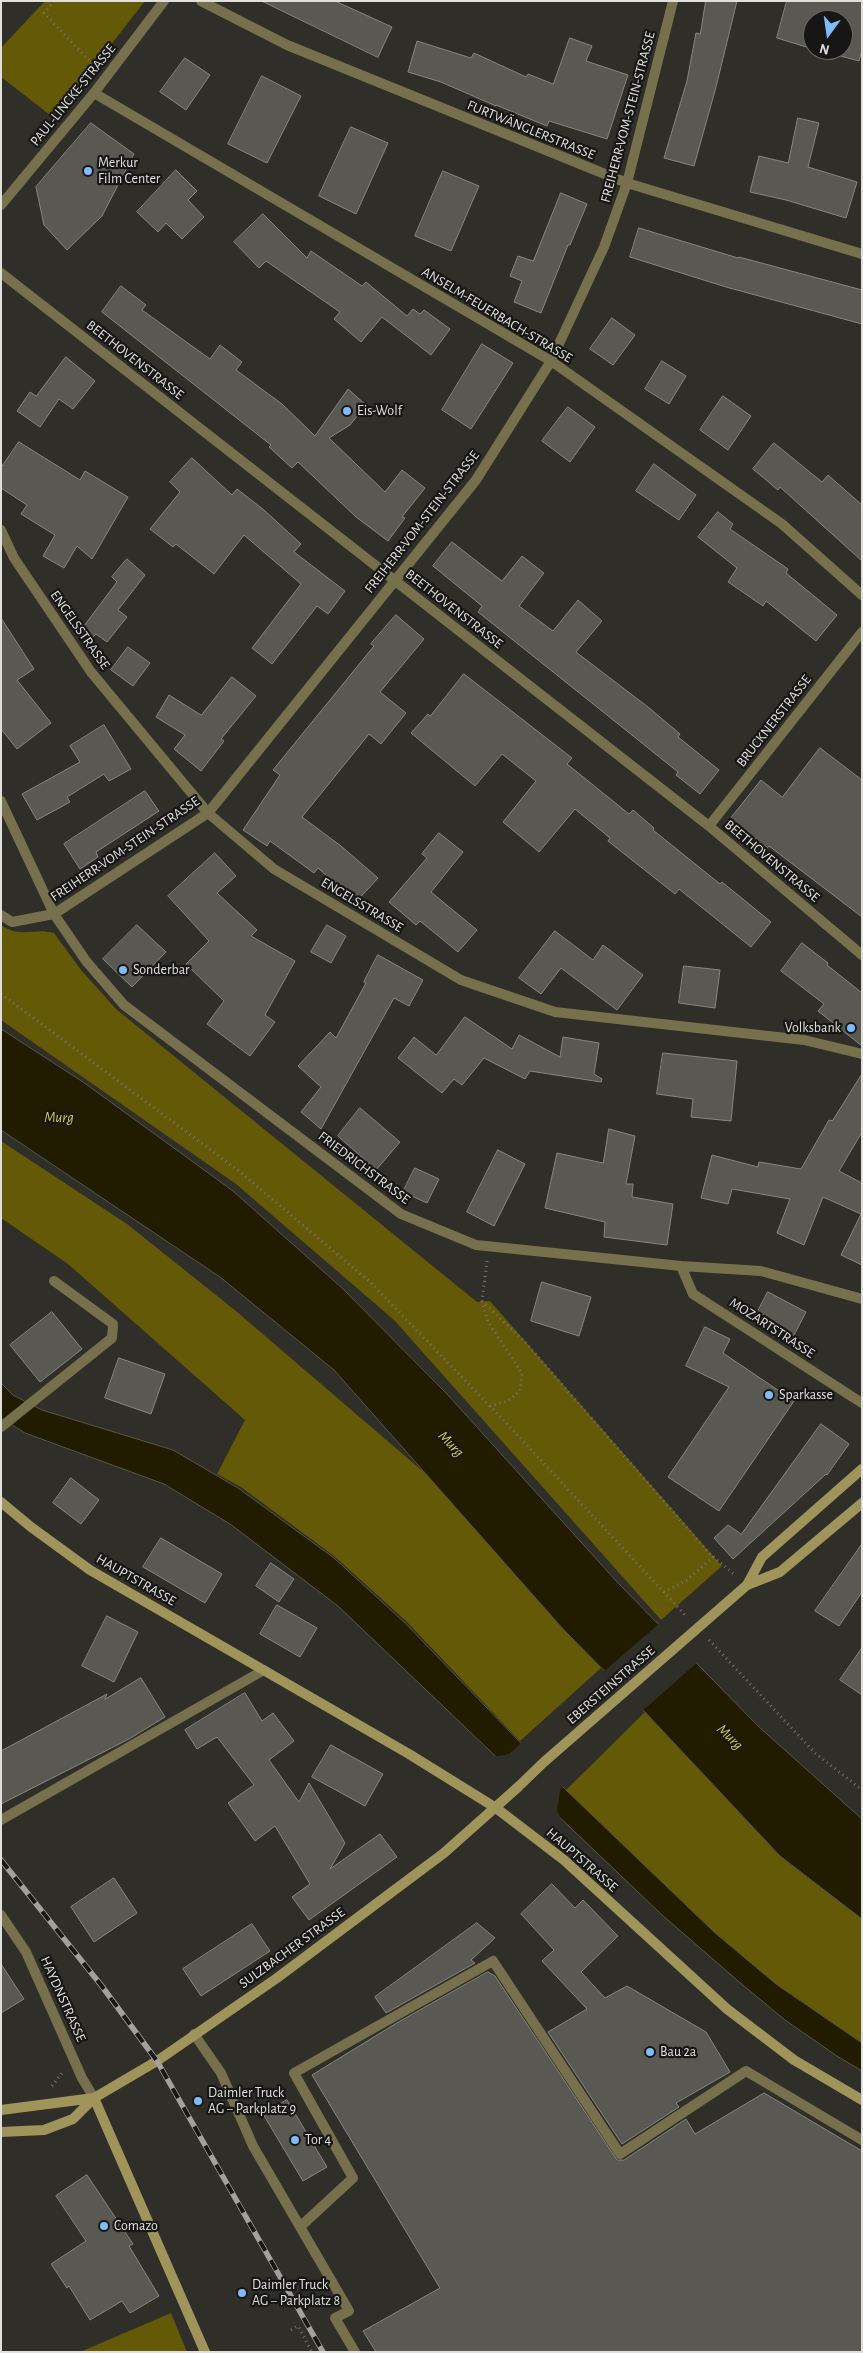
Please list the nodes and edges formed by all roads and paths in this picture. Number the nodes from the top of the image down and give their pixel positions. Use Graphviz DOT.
graph roads {
  1 [pos="54,1"];
  2 [pos="164,1"];
  3 [pos="201,1"];
  4 [pos="673,1"];
  5 [pos="106,77"];
  6 [pos="94,94"];
  7 [pos="627,183"];
  8 [pos="1,205"];
  9 [pos="862,254"];
  10 [pos="1,273"];
  11 [pos="551,361"];
  12 [pos="1,530"];
  13 [pos="395,580"];
  14 [pos="862,595"];
  15 [pos="862,632"];
  16 [pos="1,801"];
  17 [pos="208,813"];
  18 [pos="709,826"];
  19 [pos="1,914"];
  20 [pos="54,914"];
  21 [pos="862,954"];
  22 [pos="1,994"];
  23 [pos="862,1054"];
  24 [pos="489,1246"];
  25 [pos="681,1266"];
  26 [pos="54,1281"];
  27 [pos="862,1299"];
  28 [pos="482,1301"];
  29 [pos="862,1402"];
  30 [pos="490,1406"];
  31 [pos="3,1426"];
  32 [pos="862,1469"];
  33 [pos="1,1502"];
  34 [pos="862,1503"];
  35 [pos="714,1556"];
  36 [pos="747,1585"];
  37 [pos="663,1592"];
  38 [pos="689,1619"];
  39 [pos="708,1639"];
  40 [pos="264,1670"];
  41 [pos="862,1790"];
  42 [pos="496,1808"];
  43 [pos="1,1820"];
  44 [pos="1,1915"];
  45 [pos="194,2034"];
  46 [pos="94,2098"];
  47 [pos="862,2100"];
  48 [pos="1,2110"];
  49 [pos="1,2132"];
  50 [pos="862,2140"];
  51 [pos="300,2227"];
  52 [pos="292,2330"];
  53 [pos="205,2352"];
  54 [pos="312,2352"];
  55 [pos="355,2352"];
  1 -- 5 [label="path"];
  2 -- 5 [label="street, PAUL-LINCKE-STRASSE"];
  3 -- 7 [label="street, FURTWÄNGLERSTRASSE"];
  4 -- 7 [label="street, FREIHERR-VOM-STEIN-STRASSE"];
  5 -- 6 [label="street, PAUL-LINCKE-STRASSE"];
  6 -- 8 [label="street, PAUL-LINCKE-STRASSE"];
  6 -- 11 [label="street, ANSELM-FEUERBACH-STRASSE"];
  7 -- 9 [label="street, FURTWÄNGLERSTRASSE"];
  7 -- 11 [label="street, FREIHERR-VOM-STEIN-STRASSE"];
  10 -- 13 [label="street, BEETHOVENSTRASSE"];
  11 -- 13 [label="street, FREIHERR-VOM-STEIN-STRASSE"];
  11 -- 14 [label="street, ANSELM-FEUERBACH-STRASSE"];
  12 -- 17 [label="street, ENGELSSTRASSE"];
  13 -- 17 [label="street, FREIHERR-VOM-STEIN-STRASSE"];
  13 -- 18 [label="street, BEETHOVENSTRASSE"];
  15 -- 18 [label="street, BRUCKNERSTRASSE"];
  16 -- 20 [label="street, FRIEDRICHSTRASSE"];
  17 -- 20 [label="street, FREIHERR-VOM-STEIN-STRASSE"];
  17 -- 23 [label="street, ENGELSSTRASSE"];
  18 -- 21 [label="street, BEETHOVENSTRASSE"];
  19 -- 20 [label="street, FREIHERR-VOM-STEIN-STRASSE"];
  20 -- 24 [label="street, FRIEDRICHSTRASSE"];
  22 -- 30 [label="path"];
  24 -- 25 [label="street, FRIEDRICHSTRASSE"];
  24 -- 28 [label="path"];
  25 -- 27 [label="street, FRIEDRICHSTRASSE"];
  25 -- 29 [label="street, MOZARTSTRASSE"];
  26 -- 31 [label="street"];
  28 -- 30 [label="path"];
  28 -- 35 [label="path"];
  30 -- 37 [label="path"];
  32 -- 36 [label="street, EBERSTEINSTRASSE"];
  33 -- 40 [label="street, HAUPTSTRASSE"];
  34 -- 36 [label="street, EBERSTEINSTRASSE"];
  35 -- 36 [label="path"];
  35 -- 37 [label="path"];
  36 -- 42 [label="street, EBERSTEINSTRASSE, bridge"];
  37 -- 38 [label="path"];
  39 -- 41 [label="path"];
  40 -- 42 [label="street, HAUPTSTRASSE"];
  40 -- 43 [label="street"];
  42 -- 45 [label="street, SULZBACHER STRASSE"];
  42 -- 47 [label="street, HAUPTSTRASSE"];
  44 -- 46 [label="street, HAYDNSTRASSE"];
  45 -- 46 [label="street, SULZBACHER STRASSE"];
  45 -- 51 [label="street"];
  46 -- 48 [label="street, SULZBACHER STRASSE"];
  46 -- 49 [label="street, SULZBACHER STRASSE"];
  46 -- 53 [label="street"];
  50 -- 51 [label="street"];
  51 -- 55 [label="street"];
  52 -- 54 [label="path"];
}
